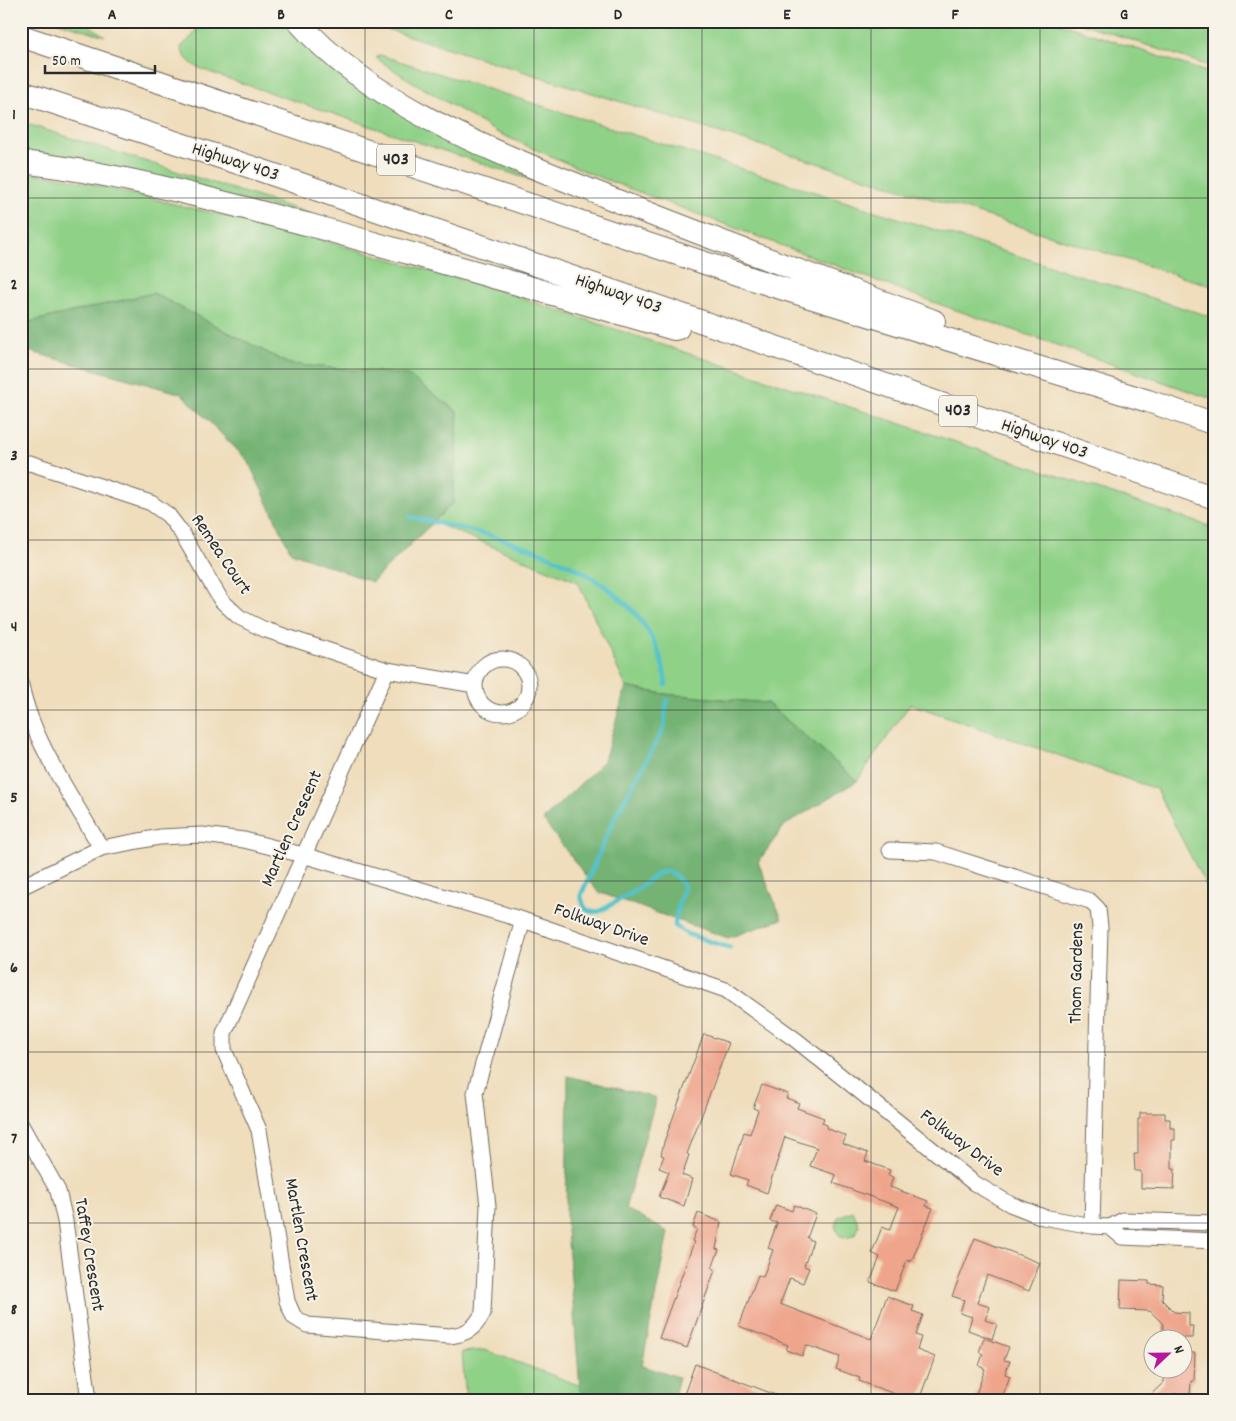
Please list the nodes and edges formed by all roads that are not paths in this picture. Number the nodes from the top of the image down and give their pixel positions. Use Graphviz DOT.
graph roads {
  1 [pos="298,21"];
  2 [pos="21,36"];
  3 [pos="21,92"];
  4 [pos="21,162"];
  5 [pos="702,324"];
  6 [pos="1148,401"];
  7 [pos="1215,424"];
  8 [pos="21,464"];
  9 [pos="1215,498"];
  10 [pos="387,670"];
  11 [pos="21,685"];
  12 [pos="475,685"];
  13 [pos="101,848"];
  14 [pos="890,850"];
  15 [pos="303,855"];
  16 [pos="21,887"];
  17 [pos="523,920"];
  18 [pos="21,1125"];
  19 [pos="1215,1224"];
  20 [pos="1092,1226"];
  21 [pos="1110,1227"];
  22 [pos="1215,1241"];
  23 [pos="89,1400"];
  1 -- 6 [label="highway"];
  2 -- 6 [label="highway, 403"];
  3 -- 5 [label="highway, Highway 403 / 403"];
  4 -- 5 [label="highway"];
  5 -- 9 [label="highway, Highway 403 / 403"];
  6 -- 7 [label="highway, 403"];
  8 -- 10 [label="street, Remea Court"];
  10 -- 12 [label="street, Remea Court"];
  10 -- 15 [label="street, Martlen Crescent"];
  11 -- 13 [label="street"];
  13 -- 15 [label="street, Folkway Drive"];
  13 -- 16 [label="street, Folkway Drive"];
  14 -- 20 [label="street, Thom Gardens"];
  15 -- 17 [label="street, Folkway Drive"];
  15 -- 17 [label="street, Martlen Crescent"];
  17 -- 20 [label="street, Folkway Drive"];
  18 -- 23 [label="street, Taffey Crescent"];
  19 -- 21 [label="street, Folkway Drive"];
  20 -- 21 [label="street, Folkway Drive"];
  21 -- 22 [label="street, Folkway Drive"];
}
